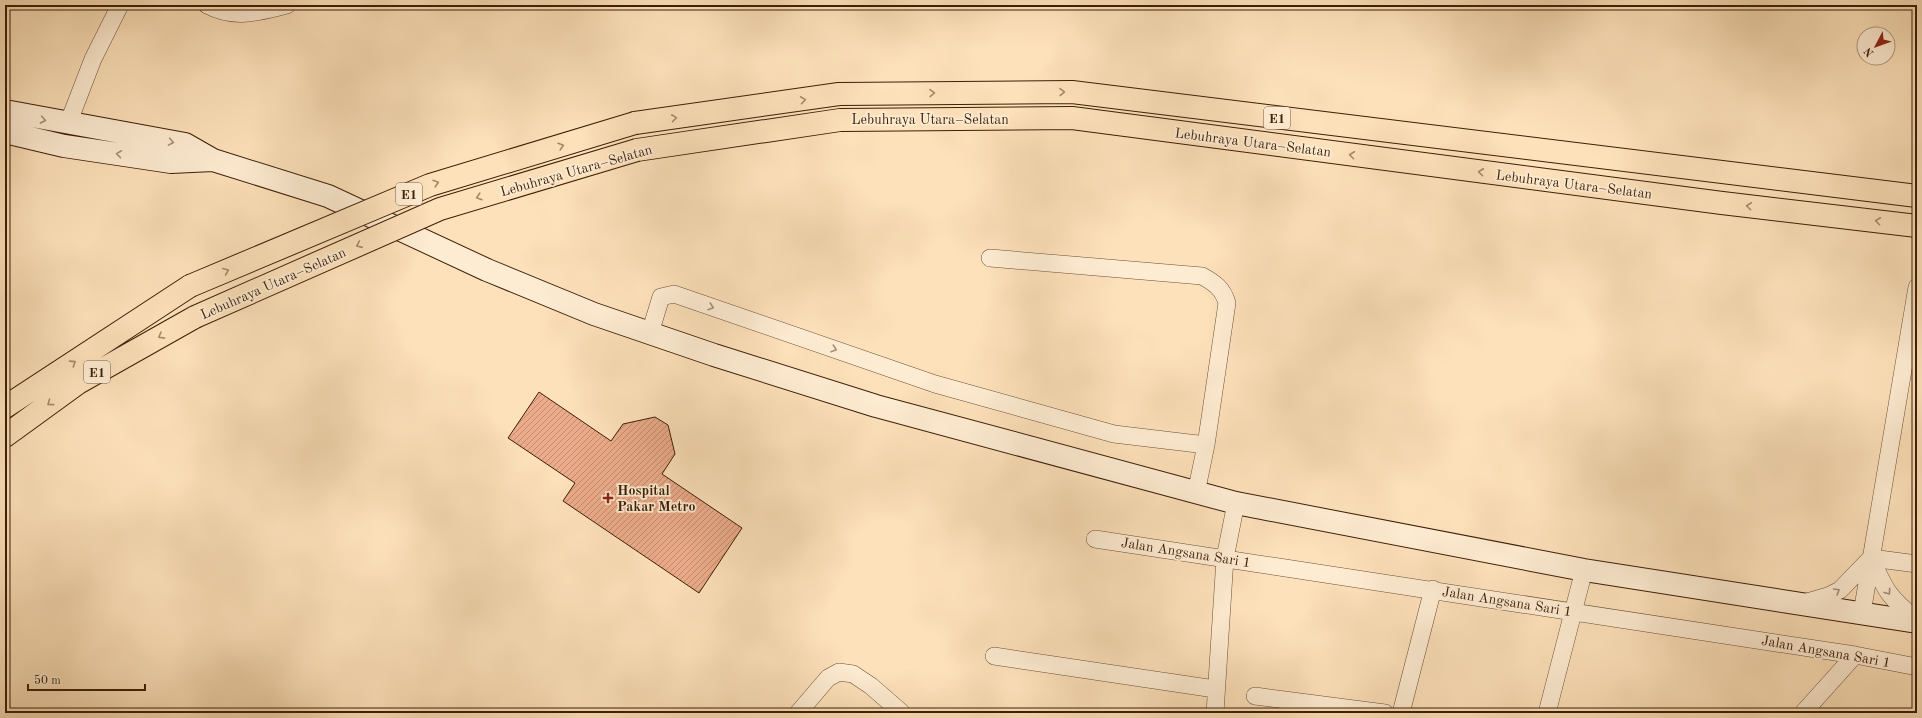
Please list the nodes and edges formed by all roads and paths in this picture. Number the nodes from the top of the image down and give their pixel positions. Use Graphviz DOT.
graph roads {
  1 [pos="120,5"];
  2 [pos="207,5"];
  3 [pos="287,5"];
  4 [pos="5,111"];
  5 [pos="68,124"];
  6 [pos="5,132"];
  7 [pos="213,160"];
  8 [pos="1917,196"];
  9 [pos="1917,226"];
  10 [pos="990,258"];
  11 [pos="1917,287"];
  12 [pos="650,333"];
  13 [pos="5,407"];
  14 [pos="5,436"];
  15 [pos="1206,445"];
  16 [pos="1196,493"];
  17 [pos="1236,503"];
  18 [pos="1095,539"];
  19 [pos="1225,558"];
  20 [pos="1871,558"];
  21 [pos="1917,564"];
  22 [pos="1584,570"];
  23 [pos="1433,589"];
  24 [pos="1801,603"];
  25 [pos="1572,611"];
  26 [pos="1862,613"];
  27 [pos="1917,621"];
  28 [pos="1855,655"];
  29 [pos="994,656"];
  30 [pos="1917,668"];
  31 [pos="1215,689"];
  32 [pos="1255,696"];
  33 [pos="798,713"];
  34 [pos="902,713"];
  35 [pos="1215,713"];
  36 [pos="1385,713"];
  37 [pos="1401,713"];
  38 [pos="1547,713"];
  39 [pos="1803,713"];
  1 -- 5 [label="street"];
  2 -- 3 [label="street"];
  4 -- 5 [label="main road, one-way"];
  5 -- 7 [label="main road, one-way"];
  7 -- 6 [label="main road, one-way"];
  7 -- 12 [label="main road"];
  13 -- 8 [label="highway, Lebuhraya Utara–Selatan / E1, one-way, bridge"];
  9 -- 14 [label="highway, Lebuhraya Utara–Selatan / E1, one-way, bridge"];
  10 -- 15 [label="street"];
  11 -- 20 [label="street"];
  12 -- 15 [label="street, one-way"];
  12 -- 16 [label="main road"];
  15 -- 16 [label="street"];
  16 -- 17 [label="main road"];
  17 -- 19 [label="street"];
  17 -- 22 [label="main road"];
  18 -- 19 [label="street, Jalan Angsana Sari 1"];
  19 -- 23 [label="street, Jalan Angsana Sari 1"];
  19 -- 31 [label="street"];
  20 -- 21 [label="street"];
  24 -- 20 [label="street, one-way"];
  20 -- 26 [label="street"];
  20 -- 27 [label="street, one-way"];
  22 -- 24 [label="main road"];
  22 -- 25 [label="street"];
  23 -- 25 [label="street, Jalan Angsana Sari 1"];
  23 -- 37 [label="street"];
  24 -- 26 [label="main road"];
  25 -- 28 [label="street, Jalan Angsana Sari 1"];
  25 -- 38 [label="street"];
  26 -- 27 [label="main road"];
  28 -- 30 [label="street, Jalan Angsana Sari 1"];
  28 -- 39 [label="street"];
  29 -- 31 [label="street"];
  31 -- 35 [label="street"];
  32 -- 36 [label="street"];
  33 -- 34 [label="street"];
}
